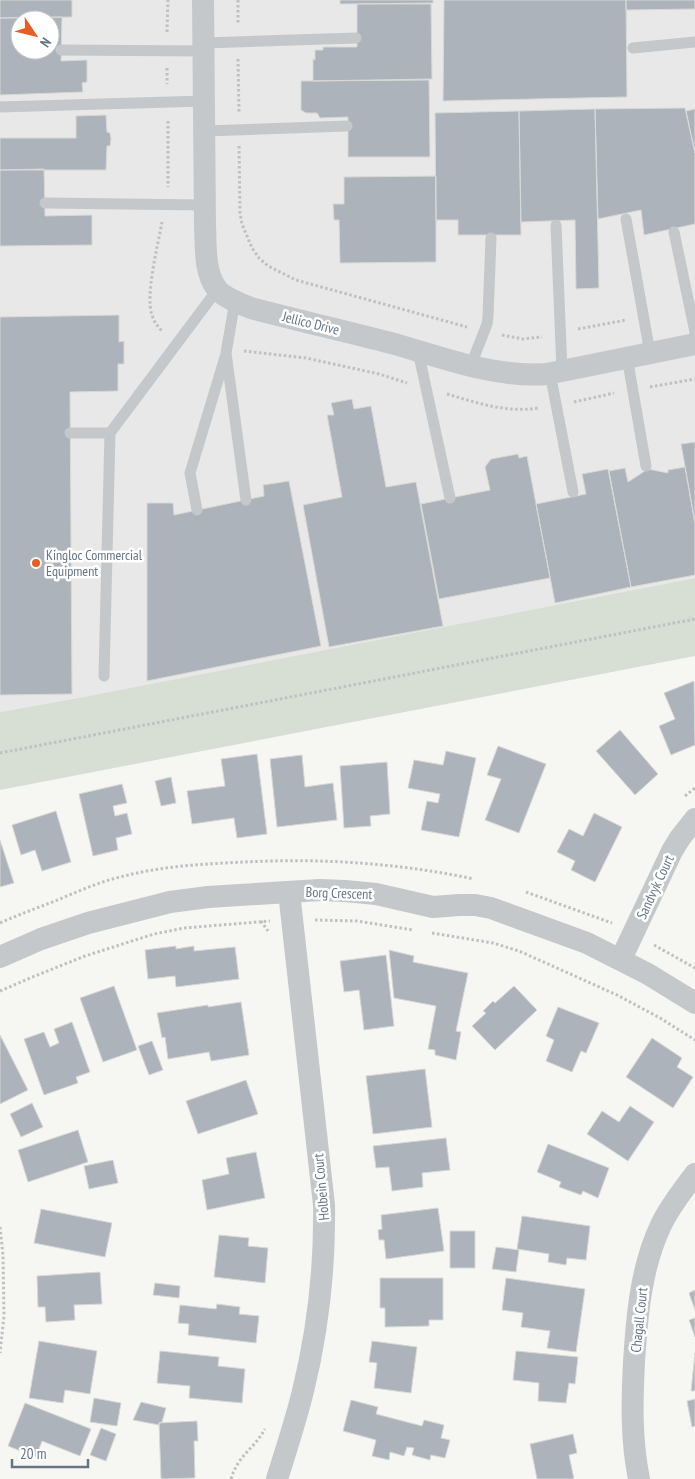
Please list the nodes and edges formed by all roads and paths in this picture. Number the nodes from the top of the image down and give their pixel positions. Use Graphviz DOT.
graph roads {
  1 [pos="168,0"];
  2 [pos="203,0"];
  3 [pos="238,0"];
  4 [pos="356,38"];
  5 [pos="238,42"];
  6 [pos="695,42"];
  7 [pos="203,47"];
  8 [pos="633,48"];
  9 [pos="61,50"];
  10 [pos="167,50"];
  11 [pos="204,101"];
  12 [pos="168,102"];
  13 [pos="0,107"];
  14 [pos="348,126"];
  15 [pos="239,130"];
  16 [pos="204,131"];
  17 [pos="45,203"];
  18 [pos="165,204"];
  19 [pos="204,205"];
  20 [pos="626,219"];
  21 [pos="556,224"];
  22 [pos="674,232"];
  23 [pos="491,238"];
  24 [pos="226,296"];
  25 [pos="644,316"];
  26 [pos="484,331"];
  27 [pos="695,332"];
  28 [pos="560,333"];
  29 [pos="178,343"];
  30 [pos="695,344"];
  31 [pos="418,350"];
  32 [pos="227,351"];
  33 [pos="650,353"];
  34 [pos="627,357"];
  35 [pos="471,365"];
  36 [pos="556,372"];
  37 [pos="695,379"];
  38 [pos="426,388"];
  39 [pos="633,390"];
  40 [pos="556,406"];
  41 [pos="110,432"];
  42 [pos="70,433"];
  43 [pos="646,466"];
  44 [pos="573,492"];
  45 [pos="450,498"];
  46 [pos="246,500"];
  47 [pos="197,510"];
  48 [pos="695,619"];
  49 [pos="104,676"];
  50 [pos="0,753"];
  51 [pos="695,819"];
  52 [pos="289,892"];
  53 [pos="311,920"];
  54 [pos="270,921"];
  55 [pos="261,922"];
  56 [pos="422,931"];
  57 [pos="268,932"];
  58 [pos="431,933"];
  59 [pos="651,944"];
  60 [pos="0,957"];
  61 [pos="621,960"];
  62 [pos="695,968"];
  63 [pos="0,991"];
  64 [pos="695,1003"];
  65 [pos="695,1040"];
  66 [pos="695,1174"];
  67 [pos="0,1227"];
  68 [pos="0,1353"];
  69 [pos="267,1427"];
  70 [pos="231,1479"];
  71 [pos="277,1479"];
  72 [pos="639,1479"];
  1 -- 10 [label="path"];
  2 -- 7 [label="street"];
  3 -- 5 [label="path"];
  4 -- 5 [label="lane"];
  5 -- 7 [label="lane"];
  5 -- 15 [label="path"];
  6 -- 8 [label="lane"];
  7 -- 10 [label="lane"];
  7 -- 11 [label="street"];
  9 -- 10 [label="lane"];
  10 -- 12 [label="path"];
  11 -- 12 [label="lane"];
  11 -- 16 [label="street"];
  12 -- 13 [label="lane"];
  12 -- 18 [label="path"];
  14 -- 15 [label="lane"];
  15 -- 16 [label="lane"];
  15 -- 26 [label="path"];
  16 -- 19 [label="street"];
  17 -- 18 [label="lane"];
  18 -- 19 [label="lane"];
  18 -- 29 [label="path"];
  19 -- 24 [label="street"];
  20 -- 25 [label="lane"];
  21 -- 28 [label="lane"];
  22 -- 27 [label="lane"];
  23 -- 26 [label="lane"];
  24 -- 29 [label="lane"];
  24 -- 31 [label="street, Jellico Drive"];
  24 -- 32 [label="lane"];
  25 -- 28 [label="path"];
  25 -- 33 [label="lane"];
  26 -- 28 [label="path"];
  26 -- 35 [label="lane"];
  28 -- 36 [label="lane"];
  29 -- 41 [label="lane"];
  30 -- 33 [label="street, Jellico Drive"];
  31 -- 35 [label="street, Jellico Drive"];
  31 -- 38 [label="lane"];
  32 -- 38 [label="path"];
  32 -- 46 [label="lane"];
  32 -- 47 [label="lane"];
  33 -- 34 [label="street, Jellico Drive"];
  34 -- 36 [label="street, Jellico Drive"];
  34 -- 39 [label="lane"];
  35 -- 36 [label="street, Jellico Drive"];
  36 -- 40 [label="lane"];
  37 -- 39 [label="path"];
  38 -- 40 [label="path"];
  38 -- 45 [label="lane"];
  39 -- 40 [label="path"];
  39 -- 43 [label="lane"];
  40 -- 44 [label="lane"];
  41 -- 42 [label="lane"];
  41 -- 49 [label="lane"];
  48 -- 50 [label="path"];
  51 -- 61 [label="street, Sandvyk Court"];
  52 -- 60 [label="street, Borg Crescent"];
  52 -- 61 [label="street, Borg Crescent"];
  52 -- 71 [label="street, Holbein Court"];
  53 -- 56 [label="path"];
  54 -- 55 [label="path"];
  55 -- 57 [label="path"];
  55 -- 63 [label="path"];
  58 -- 65 [label="path"];
  59 -- 62 [label="path"];
  61 -- 64 [label="street, Borg Crescent"];
  66 -- 72 [label="street, Chagall Court"];
  67 -- 68 [label="path"];
  69 -- 70 [label="path"];
}
